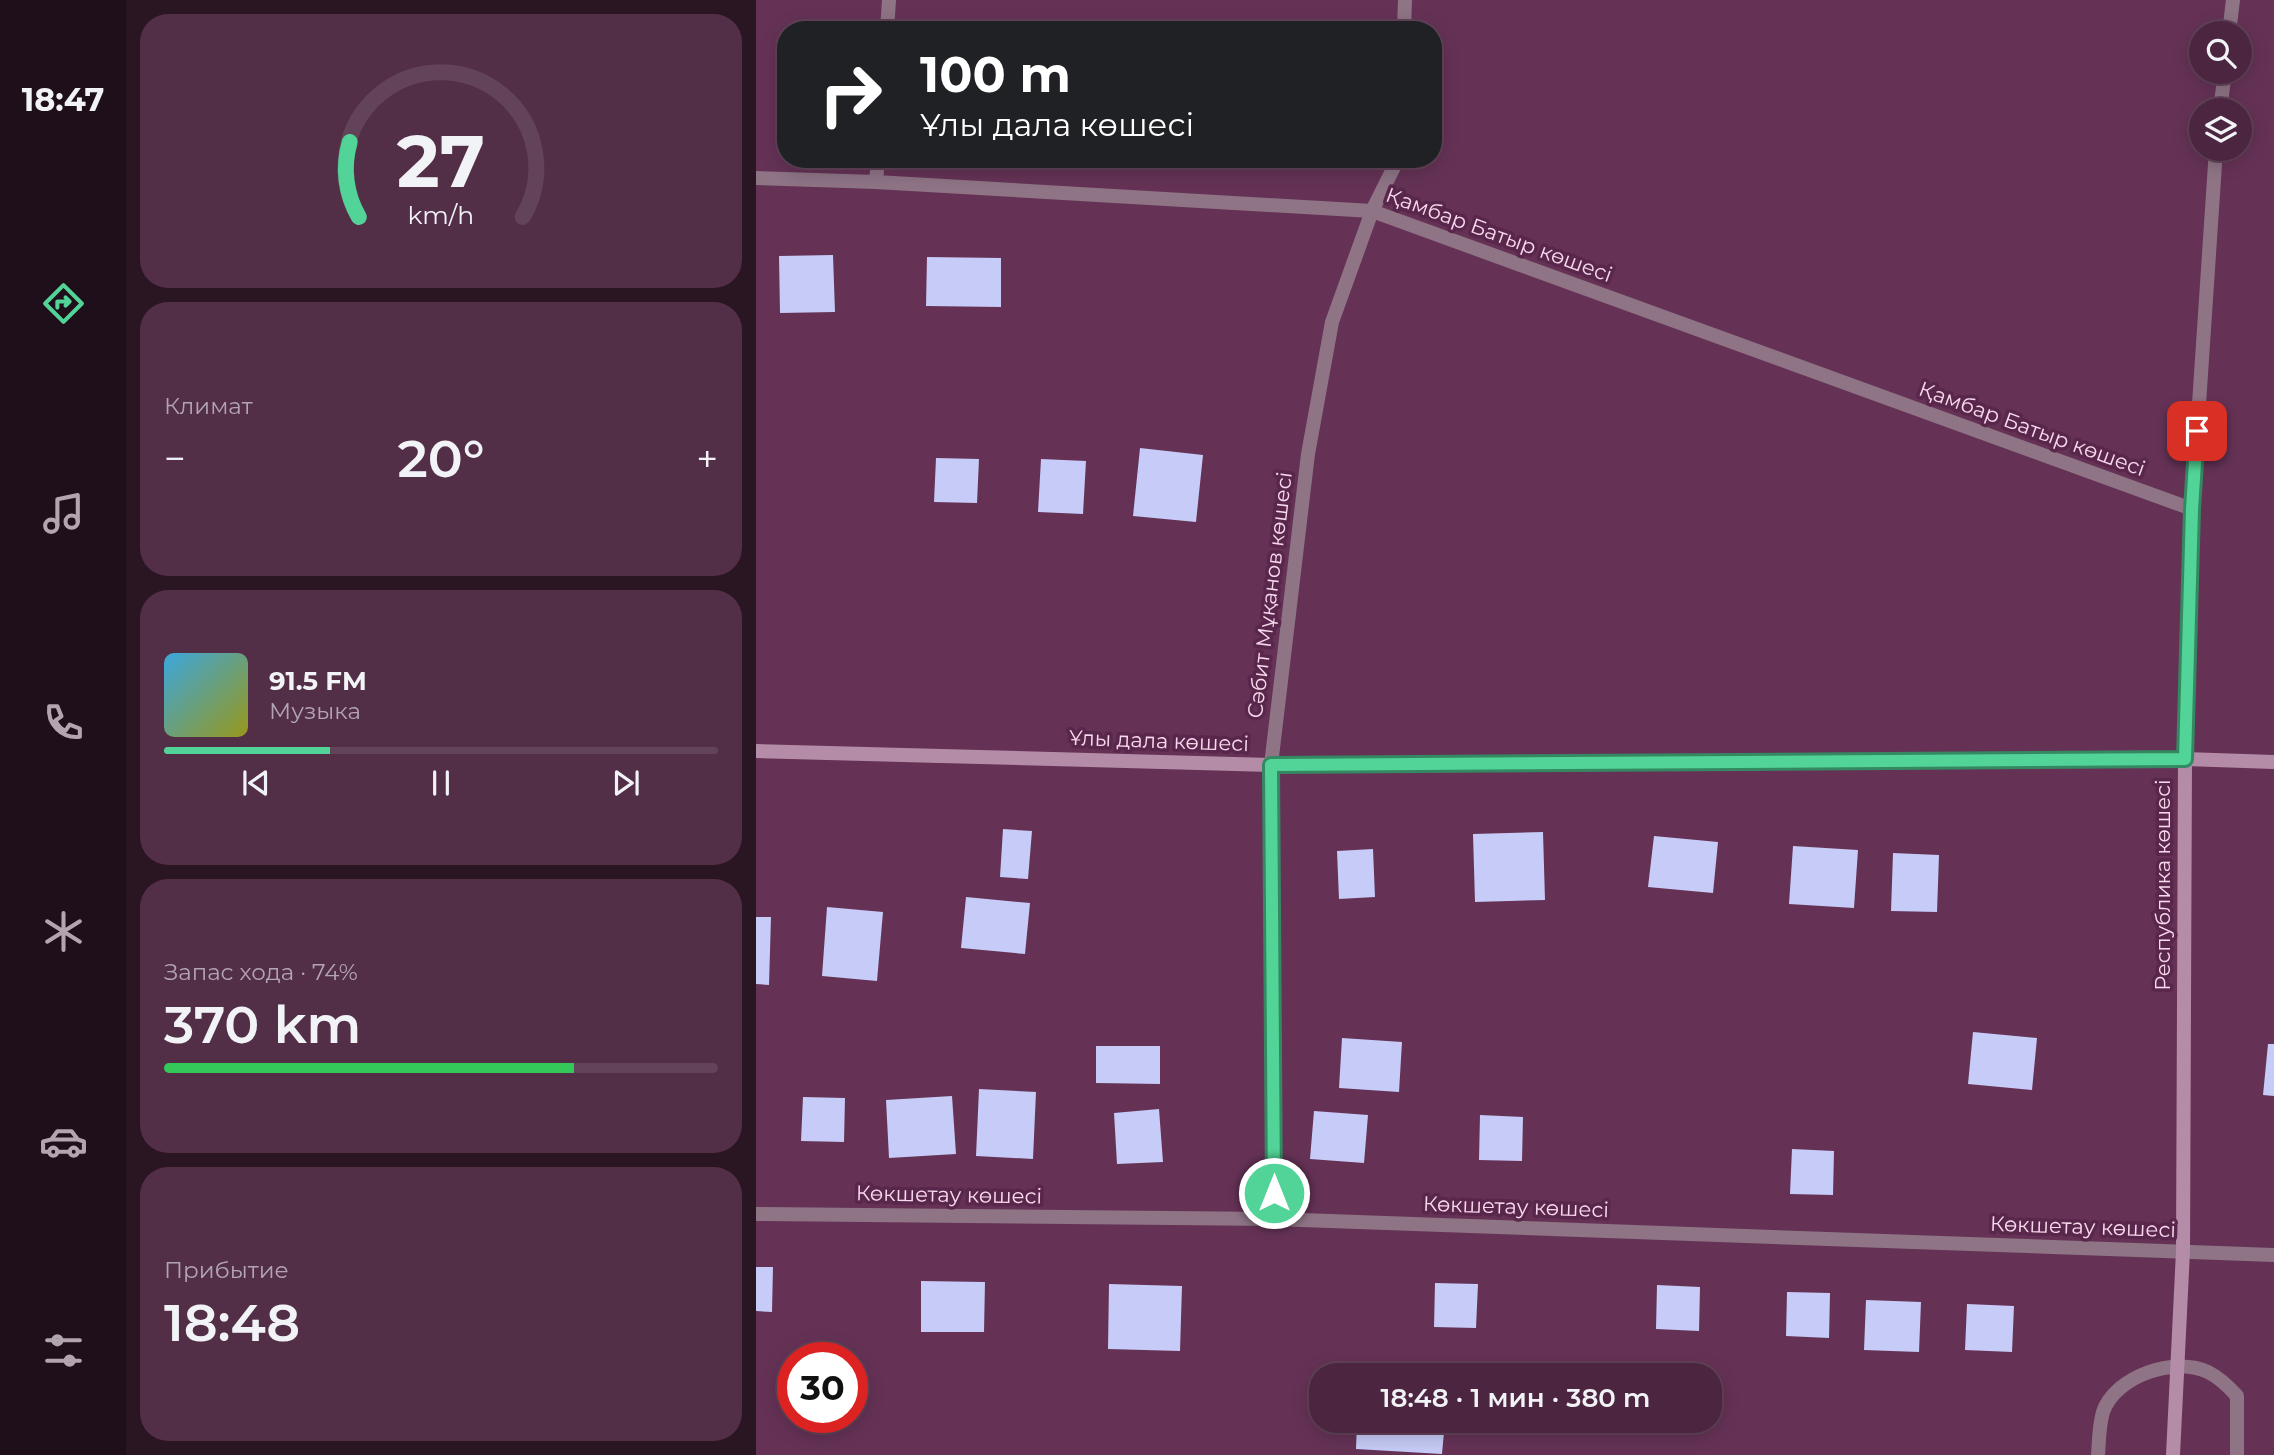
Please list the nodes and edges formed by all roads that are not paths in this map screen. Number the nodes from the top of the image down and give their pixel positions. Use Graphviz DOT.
graph roads {
  1 [pos="889,0"];
  2 [pos="1405,0"];
  3 [pos="2233,0"];
  4 [pos="888,21"];
  5 [pos="1404,21"];
  6 [pos="2230,21"];
  7 [pos="2215,161"];
  8 [pos="877,168"];
  9 [pos="1394,168"];
  10 [pos="756,178"];
  11 [pos="876,182"];
  12 [pos="1372,211"];
  13 [pos="2192,509"];
  14 [pos="756,751"];
  15 [pos="2185,759"];
  16 [pos="2274,762"];
  17 [pos="1271,765"];
  18 [pos="756,1214"];
  19 [pos="1274,1219"];
  20 [pos="2183,1251"];
  21 [pos="2274,1255"];
  22 [pos="2176,1367"];
  23 [pos="2098,1455"];
  24 [pos="2173,1455"];
  25 [pos="2237,1455"];
  1 -- 4 [label="street"];
  2 -- 5 [label="street"];
  3 -- 6 [label="street"];
  7 -- 13 [label="street, Республика көшесі"];
  8 -- 11 [label="street"];
  9 -- 12 [label="street, Сәбит Мұқанов көшесі"];
  10 -- 11 [label="street, Қамбар Батыр көшесі"];
  11 -- 12 [label="street, Қамбар Батыр көшесі"];
  12 -- 13 [label="street, Қамбар Батыр көшесі"];
  12 -- 17 [label="street, Сәбит Мұқанов көшесі"];
  13 -- 15 [label="street, Республика көшесі"];
  14 -- 17 [label="street, Ұлы дала көшесі"];
  15 -- 16 [label="street, Ұлы дала көшесі"];
  15 -- 17 [label="street, Ұлы дала көшесі"];
  15 -- 20 [label="street, Республика көшесі"];
  17 -- 19 [label="street, Сәбит Мұқанов көшесі"];
  18 -- 19 [label="street, Көкшетау көшесі"];
  19 -- 20 [label="street, Көкшетау көшесі"];
  20 -- 21 [label="street, Көкшетау көшесі"];
  20 -- 22 [label="street, Республика көшесі"];
  22 -- 23 [label="street"];
  22 -- 24 [label="street, Республика көшесі"];
  22 -- 25 [label="street"];
}
